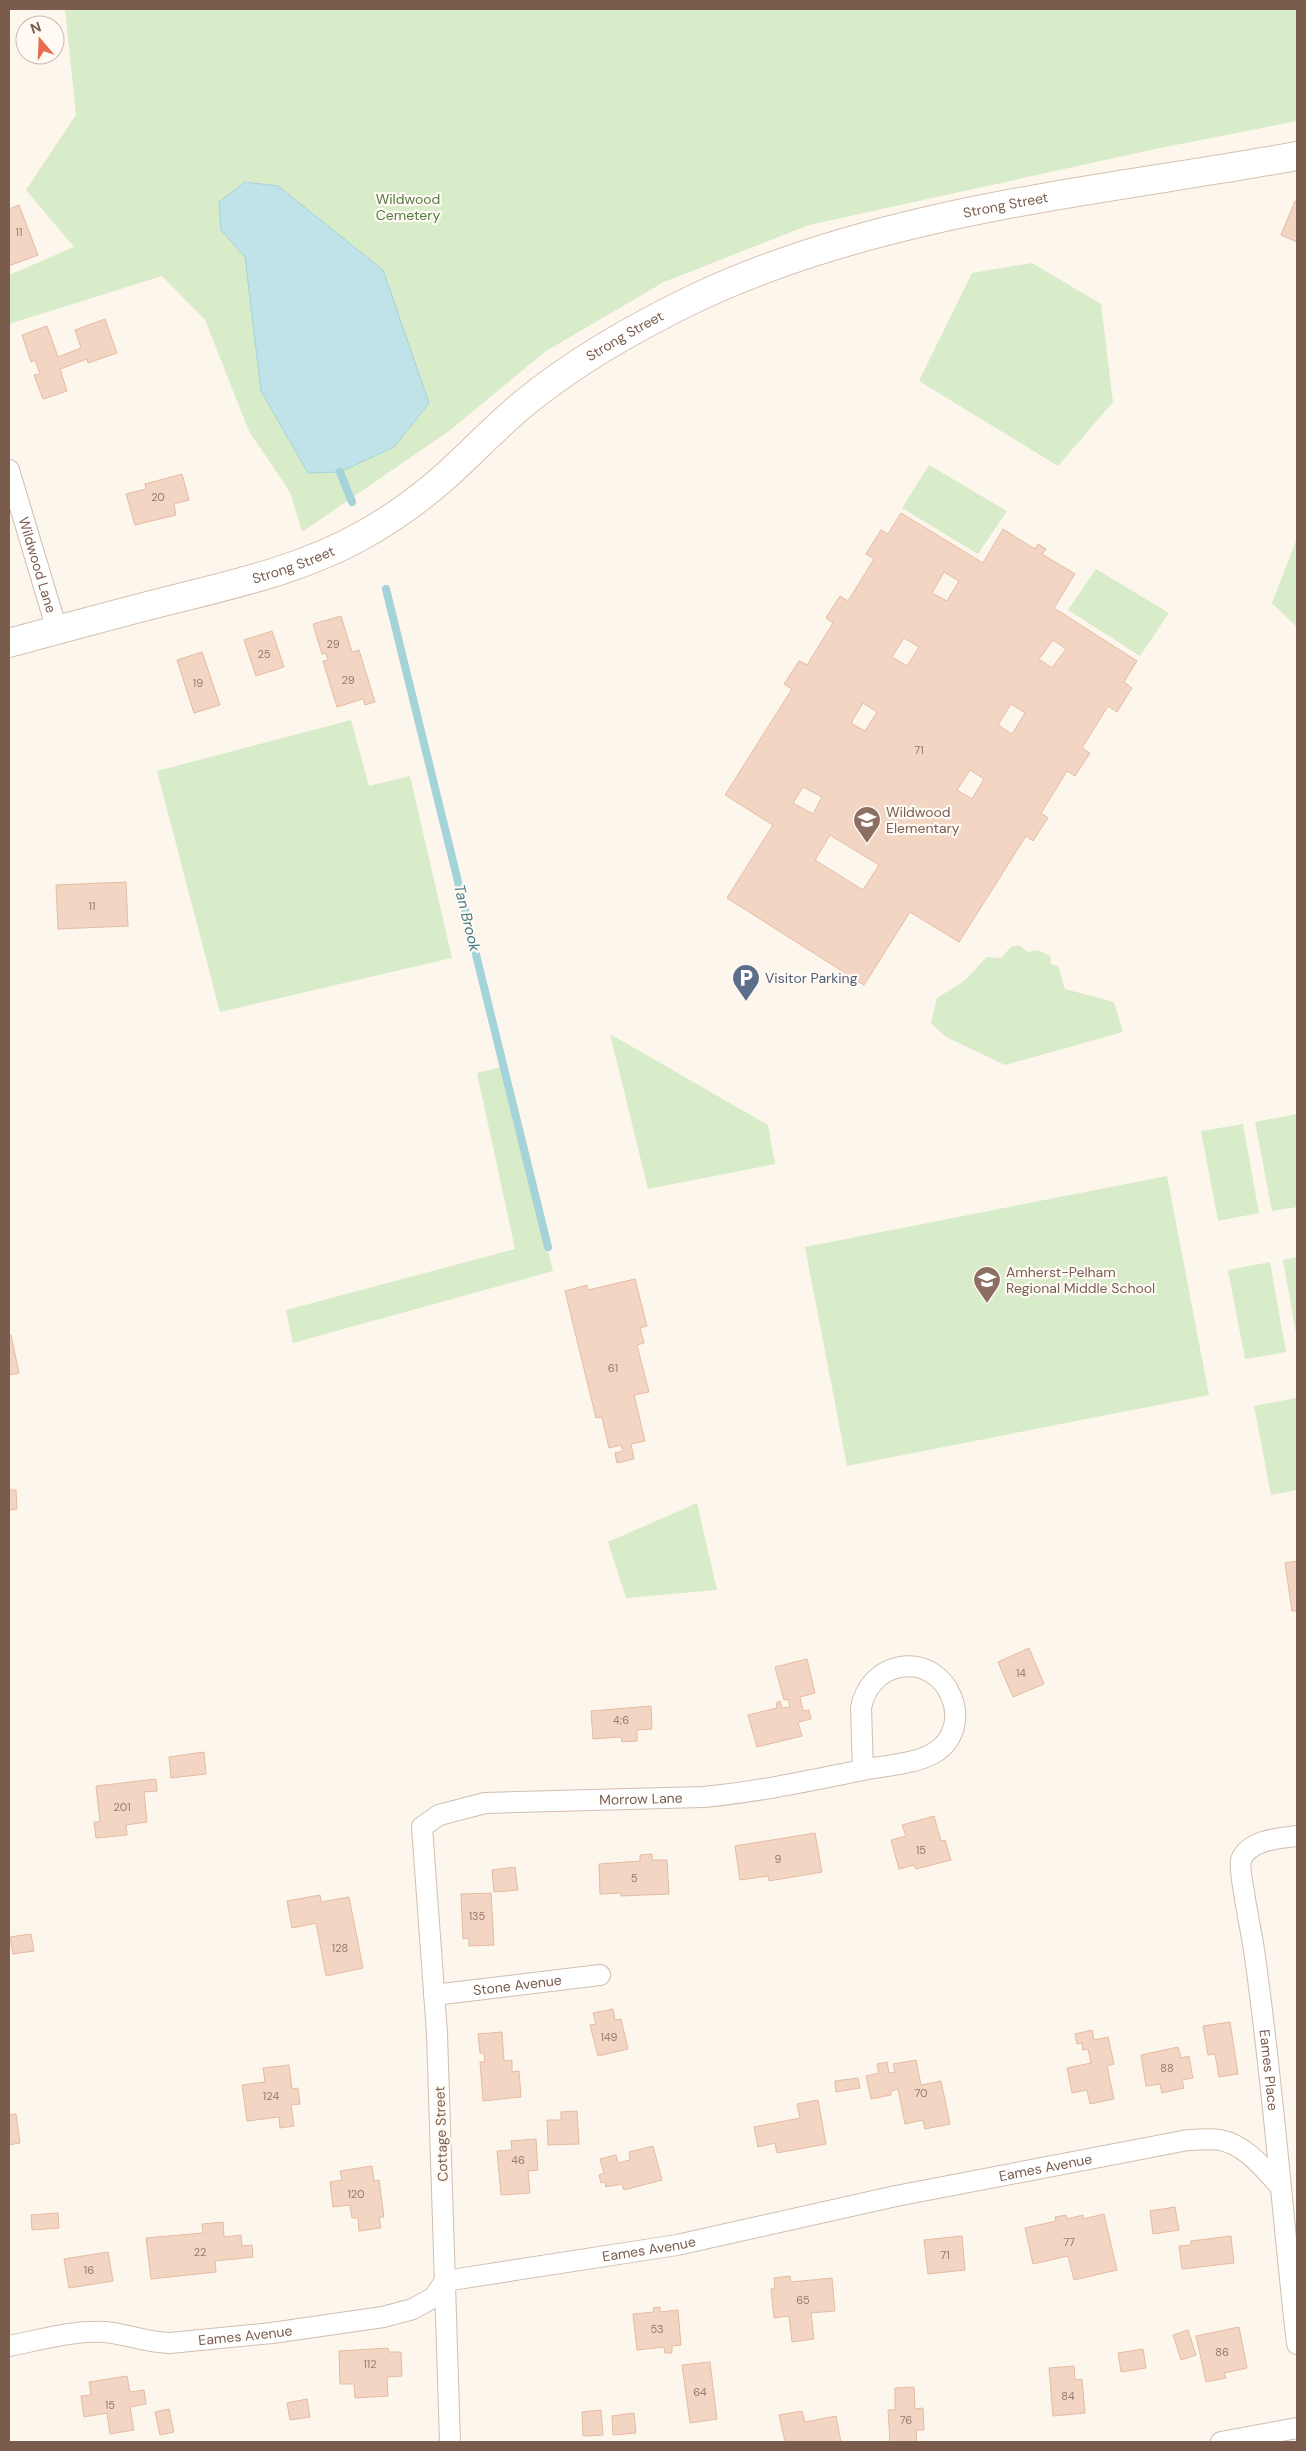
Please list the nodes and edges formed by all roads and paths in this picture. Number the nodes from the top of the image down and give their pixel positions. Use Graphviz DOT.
graph roads {
  1 [pos="1297,156"];
  2 [pos="9,470"];
  3 [pos="57,630"];
  4 [pos="9,643"];
  5 [pos="863,1770"];
  6 [pos="422,1827"];
  7 [pos="1297,1836"];
  8 [pos="600,1975"];
  9 [pos="434,1995"];
  10 [pos="1280,2186"];
  11 [pos="445,2281"];
  12 [pos="1297,2344"];
  13 [pos="9,2346"];
  14 [pos="1297,2428"];
  15 [pos="450,2442"];
  16 [pos="1222,2442"];
  1 -- 3 [label="main road, Strong Street"];
  2 -- 3 [label="street, Wildwood Lane"];
  3 -- 4 [label="main road, Strong Street"];
  5 -- 5 [label="street, Morrow Lane"];
  5 -- 6 [label="street, Morrow Lane"];
  6 -- 9 [label="street, Cottage Street"];
  7 -- 10 [label="street, Eames Place"];
  8 -- 9 [label="street, Stone Avenue"];
  9 -- 11 [label="street, Cottage Street"];
  10 -- 11 [label="street, Eames Avenue"];
  10 -- 12 [label="street, Eames Place"];
  11 -- 13 [label="street, Eames Avenue"];
  11 -- 15 [label="street, Cottage Street"];
  14 -- 16 [label="street"];
}
